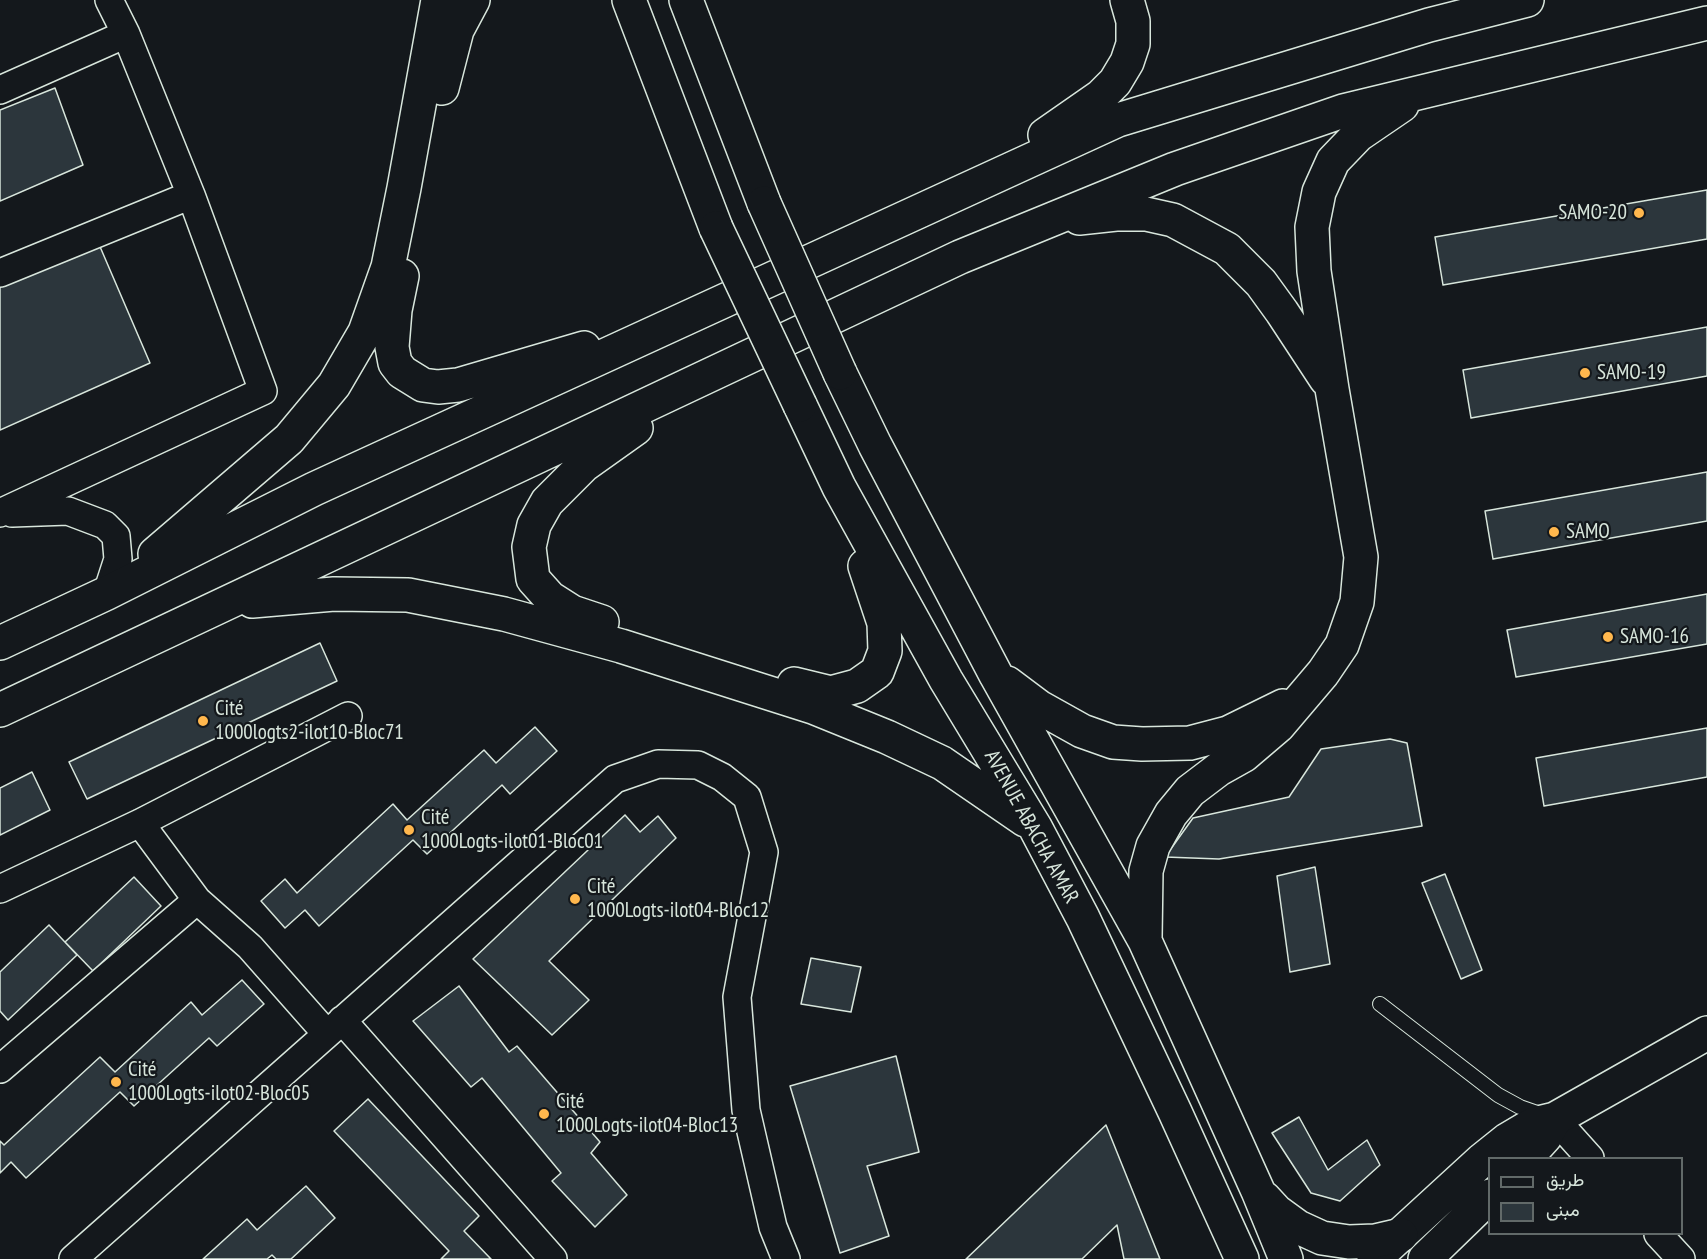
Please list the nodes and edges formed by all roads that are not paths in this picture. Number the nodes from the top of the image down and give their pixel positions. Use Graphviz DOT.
graph roads {
  1 [pos="108,0"];
  2 [pos="438,0"];
  3 [pos="473,0"];
  4 [pos="686,0"];
  5 [pos="1127,0"];
  6 [pos="1527,0"];
  7 [pos="628,4"];
  8 [pos="1707,23"];
  9 [pos="126,34"];
  10 [pos="0,90"];
  11 [pos="1424,91"];
  12 [pos="191,195"];
  13 [pos="946,200"];
  14 [pos="1041,223"];
  15 [pos="0,273"];
  16 [pos="695,315"];
  17 [pos="706,378"];
  18 [pos="1332,388"];
  19 [pos="839,488"];
  20 [pos="0,514"];
  21 [pos="107,593"];
  22 [pos="224,605"];
  23 [pos="0,643"];
  24 [pos="996,675"];
  25 [pos="1303,696"];
  26 [pos="0,710"];
  27 [pos="348,716"];
  28 [pos="140,823"];
  29 [pos="1035,827"];
  30 [pos="0,889"];
  31 [pos="197,900"];
  32 [pos="1145,941"];
  33 [pos="1380,1004"];
  34 [pos="334,1027"];
  35 [pos="1707,1032"];
  36 [pos="0,1069"];
  37 [pos="1555,1119"];
  38 [pos="1527,1157"];
  39 [pos="1589,1157"];
  40 [pos="1258,1191"];
  41 [pos="1488,1198"];
  42 [pos="1401,1235"];
  43 [pos="1660,1235"];
  44 [pos="73,1259"];
  45 [pos="553,1259"];
  46 [pos="786,1259"];
  47 [pos="1242,1259"];
  48 [pos="1286,1259"];
  49 [pos="1374,1259"];
  50 [pos="1425,1259"];
  51 [pos="1681,1259"];
  1 -- 9 [label="street"];
  2 -- 21 [label="main road"];
  3 -- 16 [label="main road"];
  4 -- 24 [label="main road, bridge"];
  5 -- 13 [label="main road"];
  6 -- 13 [label="main road"];
  7 -- 19 [label="main road, AVENUE ABACHA AMAR, bridge"];
  8 -- 11 [label="main road"];
  9 -- 10 [label="street"];
  9 -- 12 [label="street"];
  11 -- 14 [label="main road"];
  11 -- 18 [label="main road"];
  12 -- 15 [label="street"];
  12 -- 20 [label="street"];
  13 -- 16 [label="main road"];
  14 -- 17 [label="main road"];
  14 -- 18 [label="main road"];
  16 -- 21 [label="main road"];
  17 -- 19 [label="main road"];
  17 -- 22 [label="main road"];
  18 -- 25 [label="main road"];
  19 -- 29 [label="main road, AVENUE ABACHA AMAR"];
  20 -- 21 [label="street"];
  21 -- 23 [label="main road"];
  22 -- 26 [label="main road"];
  22 -- 29 [label="main road"];
  24 -- 25 [label="main road"];
  24 -- 32 [label="main road"];
  25 -- 32 [label="main road"];
  27 -- 28 [label="street"];
  28 -- 30 [label="street"];
  28 -- 31 [label="street"];
  29 -- 47 [label="main road, AVENUE ABACHA AMAR"];
  31 -- 34 [label="street"];
  31 -- 36 [label="street"];
  32 -- 40 [label="main road"];
  33 -- 37 [label="lane"];
  34 -- 44 [label="street"];
  34 -- 45 [label="street"];
  34 -- 46 [label="street"];
  35 -- 37 [label="main road"];
  37 -- 38 [label="main road"];
  37 -- 39 [label="street"];
  37 -- 42 [label="main road"];
  40 -- 42 [label="main road"];
  40 -- 48 [label="main road"];
  41 -- 50 [label="main road"];
  42 -- 49 [label="main road"];
  43 -- 51 [label="street"];
}
